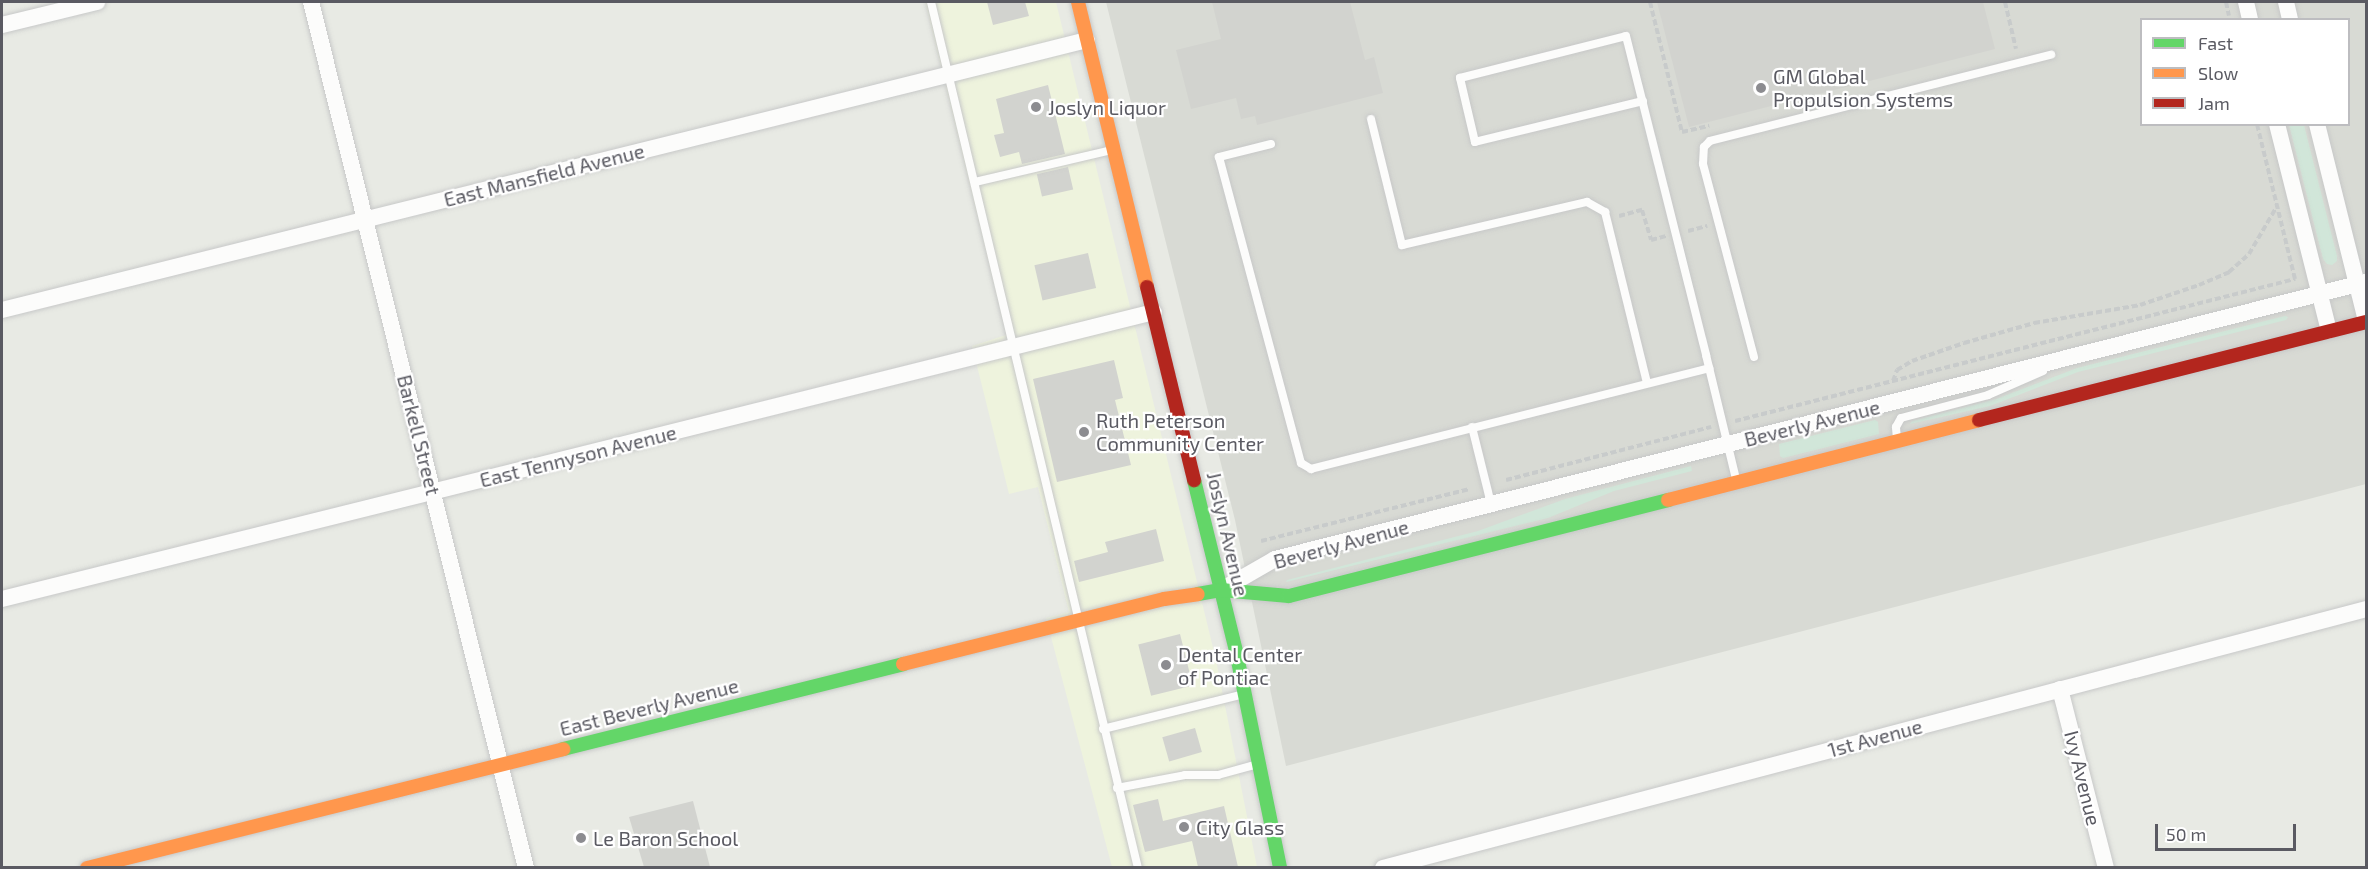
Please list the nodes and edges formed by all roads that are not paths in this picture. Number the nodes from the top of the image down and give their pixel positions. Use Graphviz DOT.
graph roads {
  1 [pos="97,2"];
  2 [pos="311,2"];
  3 [pos="931,2"];
  4 [pos="1078,2"];
  5 [pos="2246,2"];
  6 [pos="2286,2"];
  7 [pos="2250,18"];
  8 [pos="2290,18"];
  9 [pos="2,25"];
  10 [pos="1087,40"];
  11 [pos="2050,55"];
  12 [pos="949,74"];
  13 [pos="1642,101"];
  14 [pos="1371,119"];
  15 [pos="2278,126"];
  16 [pos="2318,126"];
  17 [pos="1271,144"];
  18 [pos="1114,149"];
  19 [pos="975,182"];
  20 [pos="365,220"];
  21 [pos="2362,283"];
  22 [pos="2320,294"];
  23 [pos="2,310"];
  24 [pos="1154,312"];
  25 [pos="2367,321"];
  26 [pos="2330,331"];
  27 [pos="1016,347"];
  28 [pos="2080,355"];
  29 [pos="1754,357"];
  30 [pos="1709,368"];
  31 [pos="1647,383"];
  32 [pos="1472,427"];
  33 [pos="1897,441"];
  34 [pos="1728,444"];
  35 [pos="1737,482"];
  36 [pos="433,492"];
  37 [pos="1491,504"];
  38 [pos="1221,590"];
  39 [pos="2,599"];
  40 [pos="2367,609"];
  41 [pos="1077,621"];
  42 [pos="2060,689"];
  43 [pos="1244,694"];
  44 [pos="1103,729"];
  45 [pos="501,764"];
  46 [pos="1259,764"];
  47 [pos="1117,788"];
  48 [pos="87,867"];
  49 [pos="526,867"];
  50 [pos="1138,867"];
  51 [pos="1280,867"];
  52 [pos="1383,867"];
  53 [pos="2106,867"];
  1 -- 9 [label="street"];
  2 -- 20 [label="street, Barkell Street"];
  3 -- 12 [label="lane"];
  4 -- 10 [label="street, Joslyn Avenue"];
  5 -- 7 [label="street"];
  6 -- 8 [label="street"];
  10 -- 12 [label="street, East Mansfield Avenue"];
  10 -- 18 [label="street, Joslyn Avenue"];
  11 -- 29 [label="lane"];
  12 -- 19 [label="lane"];
  12 -- 20 [label="street, East Mansfield Avenue"];
  13 -- 13 [label="lane"];
  13 -- 30 [label="lane"];
  14 -- 31 [label="lane"];
  15 -- 22 [label="street"];
  16 -- 21 [label="street"];
  17 -- 32 [label="lane"];
  18 -- 19 [label="lane"];
  18 -- 24 [label="street, Joslyn Avenue"];
  19 -- 27 [label="lane"];
  20 -- 23 [label="street, East Mansfield Avenue"];
  20 -- 36 [label="street, Barkell Street"];
  21 -- 22 [label="street, Beverly Avenue"];
  21 -- 25 [label="street"];
  22 -- 26 [label="street"];
  22 -- 28 [label="street, Beverly Avenue"];
  24 -- 27 [label="street, East Tennyson Avenue"];
  24 -- 38 [label="street, Joslyn Avenue"];
  25 -- 26 [label="street, Beverly Avenue"];
  26 -- 33 [label="street, Beverly Avenue"];
  27 -- 36 [label="street, East Tennyson Avenue"];
  27 -- 41 [label="lane"];
  28 -- 33 [label="lane"];
  28 -- 34 [label="street, Beverly Avenue"];
  30 -- 31 [label="lane"];
  30 -- 34 [label="lane"];
  31 -- 32 [label="lane"];
  32 -- 37 [label="lane"];
  33 -- 35 [label="street, Beverly Avenue"];
  34 -- 35 [label="lane"];
  34 -- 37 [label="street, Beverly Avenue"];
  35 -- 38 [label="street, Beverly Avenue"];
  36 -- 39 [label="street, East Tennyson Avenue"];
  36 -- 45 [label="street, Barkell Street"];
  37 -- 38 [label="street, Beverly Avenue"];
  38 -- 41 [label="street, East Beverly Avenue"];
  38 -- 43 [label="street, Joslyn Avenue"];
  40 -- 42 [label="street, 1st Avenue"];
  41 -- 44 [label="lane"];
  41 -- 45 [label="street, East Beverly Avenue"];
  42 -- 52 [label="street, 1st Avenue"];
  42 -- 53 [label="street, Ivy Avenue"];
  43 -- 44 [label="lane"];
  43 -- 46 [label="street, Joslyn Avenue"];
  44 -- 47 [label="lane"];
  45 -- 48 [label="street, East Beverly Avenue"];
  45 -- 49 [label="street, Barkell Street"];
  46 -- 47 [label="lane"];
  46 -- 51 [label="street, Joslyn Avenue"];
  47 -- 50 [label="lane"];
}
